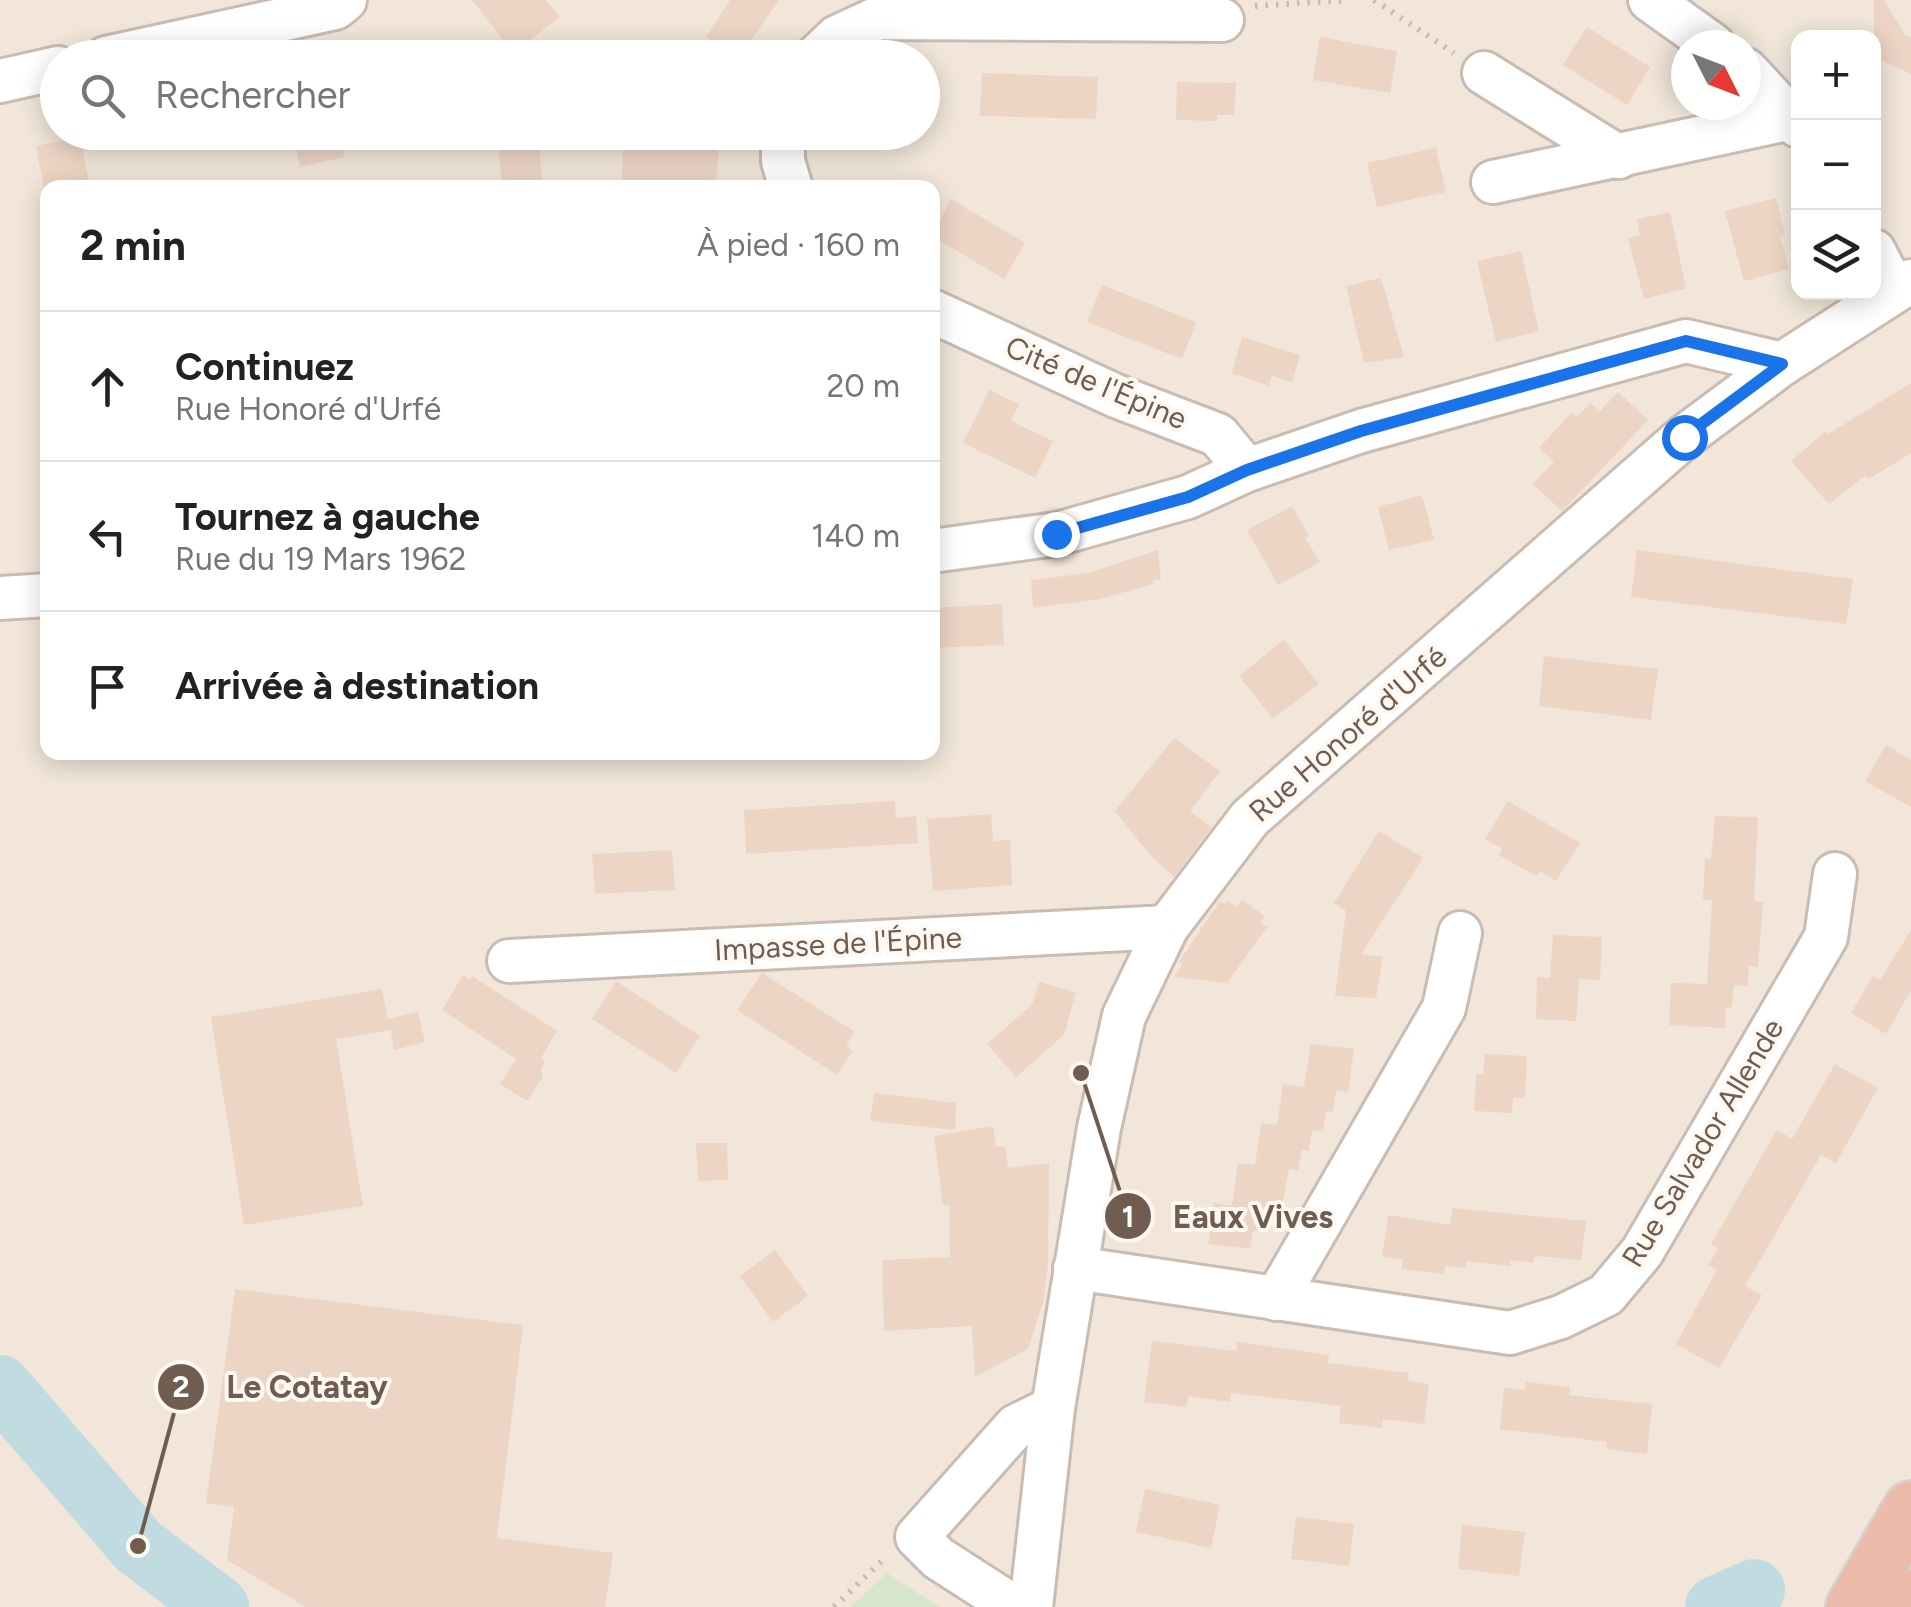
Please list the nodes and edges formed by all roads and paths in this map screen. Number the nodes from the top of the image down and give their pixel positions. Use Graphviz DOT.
graph roads {
  1 [pos="345,0"];
  2 [pos="1349,0"];
  3 [pos="1374,0"];
  4 [pos="1650,0"];
  5 [pos="1222,20"];
  6 [pos="1692,30"];
  7 [pos="188,40"];
  8 [pos="835,40"];
  9 [pos="40,72"];
  10 [pos="1484,73"];
  11 [pos="0,80"];
  12 [pos="1761,86"];
  13 [pos="1793,120"];
  14 [pos="1791,123"];
  15 [pos="783,150"];
  16 [pos="1619,157"];
  17 [pos="789,180"];
  18 [pos="1493,182"];
  19 [pos="1881,259"];
  20 [pos="1903,286"];
  21 [pos="940,314"];
  22 [pos="1782,364"];
  23 [pos="1247,470"];
  24 [pos="940,549"];
  25 [pos="40,596"];
  26 [pos="0,598"];
  27 [pos="1836,874"];
  28 [pos="1167,927"];
  29 [pos="1460,933"];
  30 [pos="509,961"];
  31 [pos="1075,1268"];
  32 [pos="1276,1300"];
  33 [pos="1053,1408"];
  34 [pos="1911,1509"];
  35 [pos="917,1536"];
  36 [pos="1911,1597"];
  37 [pos="834,1607"];
  38 [pos="1014,1607"];
  39 [pos="1031,1607"];
  40 [pos="1854,1607"];
  41 [pos="1905,1607"];
  1 -- 7 [label="street"];
  2 -- 5 [label="path"];
  3 -- 10 [label="path"];
  4 -- 6 [label="street"];
  5 -- 8 [label="street"];
  9 -- 11 [label="street"];
  10 -- 16 [label="street"];
  12 -- 13 [label="street"];
  14 -- 16 [label="street"];
  15 -- 17 [label="street"];
  16 -- 18 [label="street"];
  19 -- 20 [label="street"];
  20 -- 22 [label="street, Rue Honoré d'Urfé"];
  21 -- 23 [label="street, Cité de l'Épine"];
  22 -- 23 [label="street"];
  22 -- 28 [label="street, Rue Honoré d'Urfé"];
  23 -- 24 [label="street"];
  25 -- 26 [label="street"];
  27 -- 32 [label="street, Rue Salvador Allende"];
  28 -- 30 [label="street, Impasse de l'Épine"];
  28 -- 31 [label="street, Rue Honoré d'Urfé"];
  29 -- 32 [label="street"];
  31 -- 32 [label="street, Rue Salvador Allende"];
  31 -- 33 [label="street, Rue Honoré d'Urfé"];
  33 -- 35 [label="street"];
  33 -- 39 [label="street, Rue Honoré d'Urfé"];
  34 -- 40 [label="highway"];
  35 -- 37 [label="path"];
  35 -- 38 [label="street"];
  36 -- 41 [label="highway"];
}
